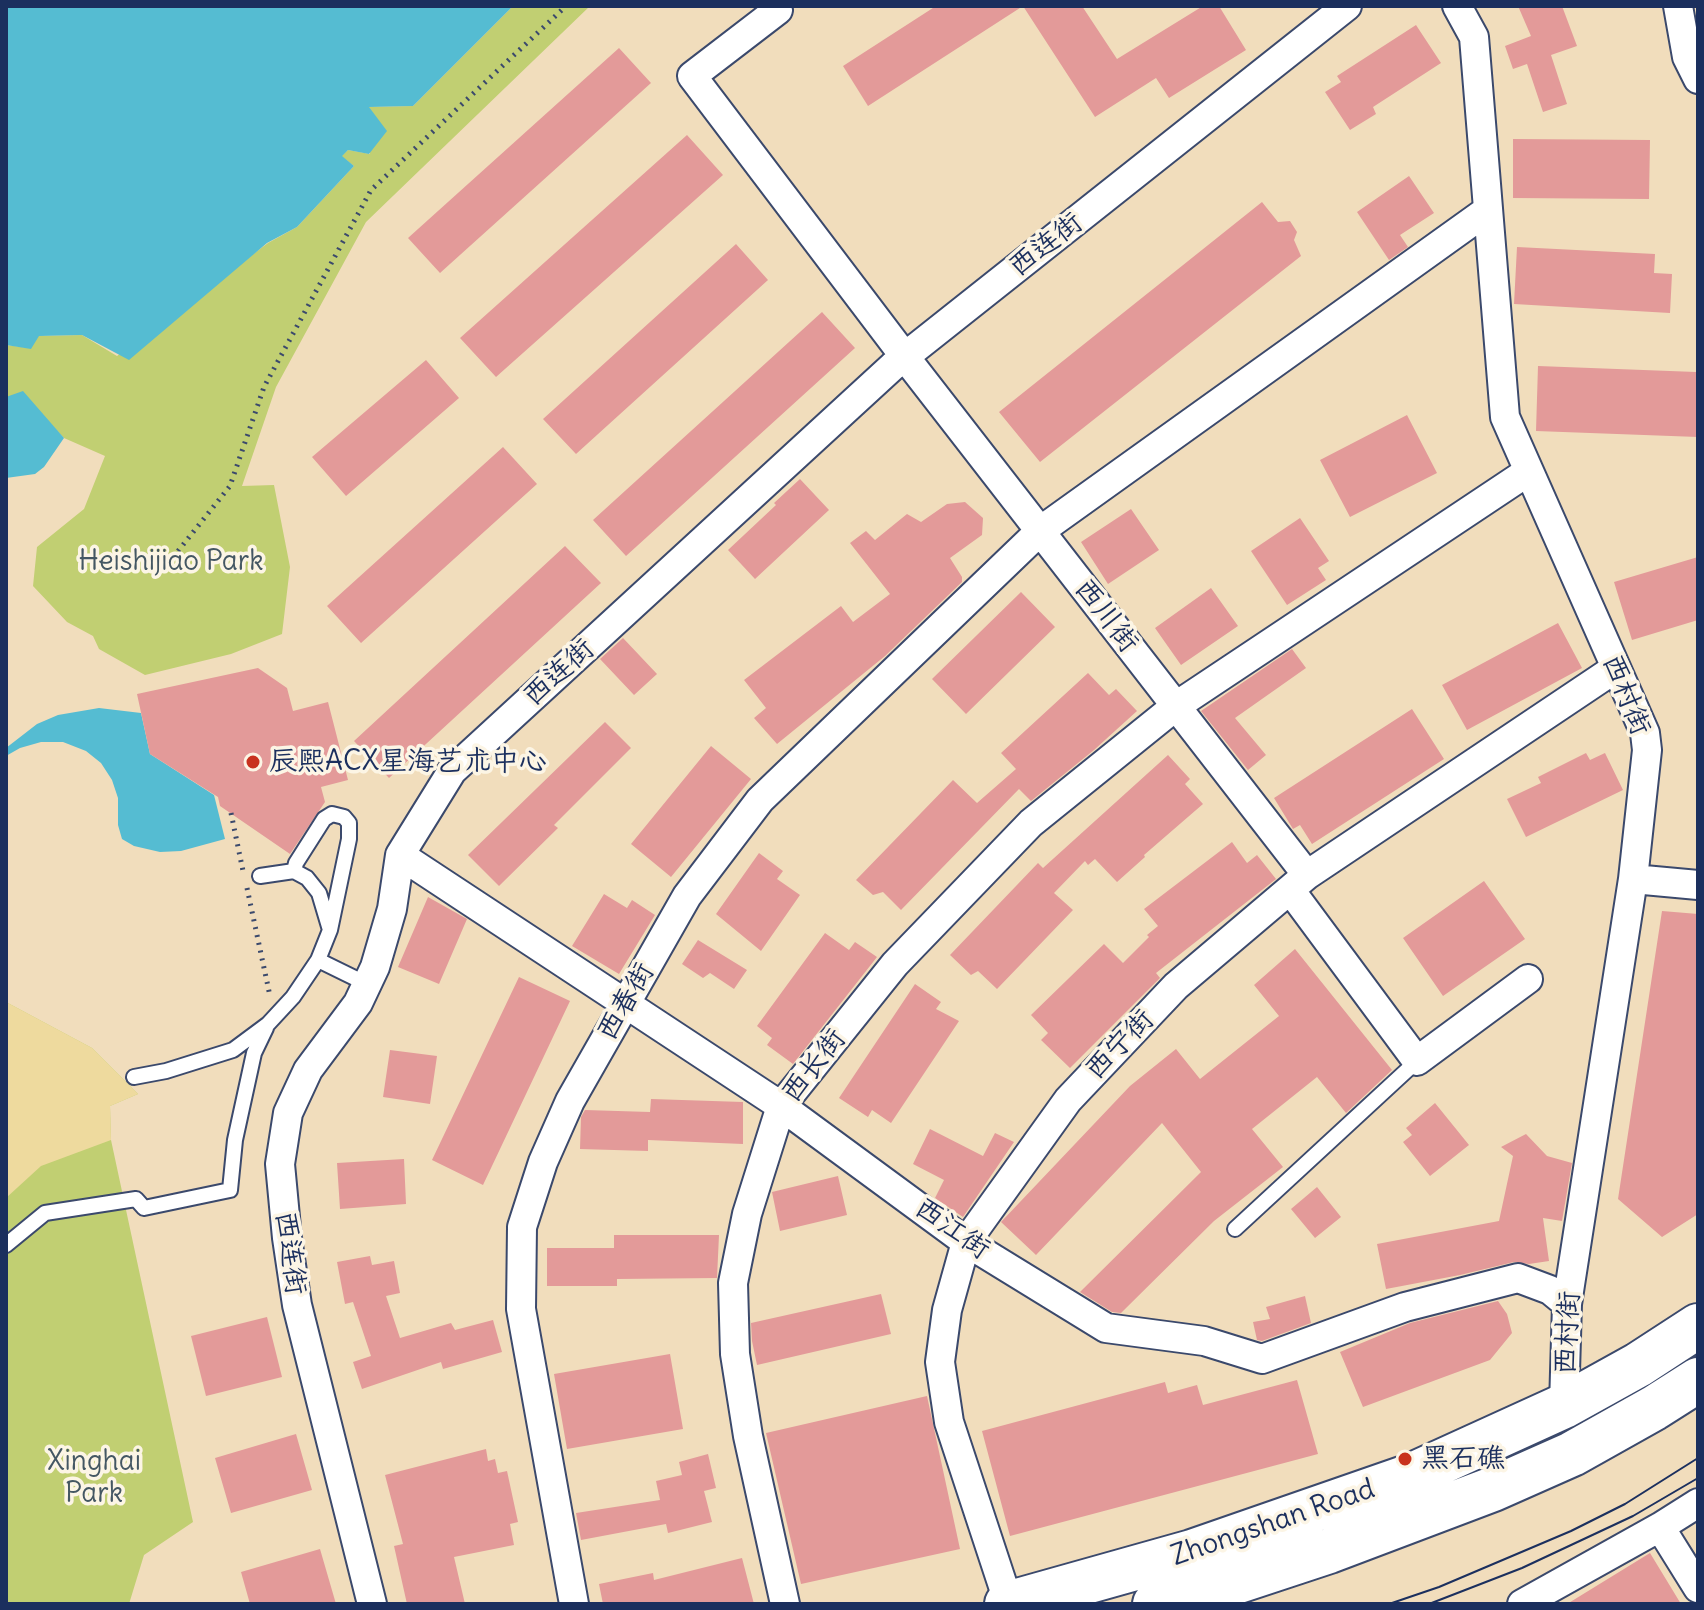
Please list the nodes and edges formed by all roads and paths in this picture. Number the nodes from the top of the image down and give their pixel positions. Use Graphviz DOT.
graph roads {
  1 [pos="566,6"];
  2 [pos="1347,6"];
  3 [pos="1457,6"];
  4 [pos="1678,6"];
  5 [pos="778,10"];
  6 [pos="1698,79"];
  7 [pos="1488,210"];
  8 [pos="905,357"];
  9 [pos="1529,471"];
  10 [pos="1040,531"];
  11 [pos="178,551"];
  12 [pos="1616,668"];
  13 [pos="1176,706"];
  14 [pos="231,813"];
  15 [pos="400,855"];
  16 [pos="294,871"];
  17 [pos="260,876"];
  18 [pos="1633,879"];
  19 [pos="1299,883"];
  20 [pos="1698,885"];
  21 [pos="250,900"];
  22 [pos="239,903"];
  23 [pos="330,930"];
  24 [pos="318,960"];
  25 [pos="1528,979"];
  26 [pos="367,984"];
  27 [pos="625,1004"];
  28 [pos="271,1020"];
  29 [pos="1417,1061"];
  30 [pos="134,1077"];
  31 [pos="781,1106"];
  32 [pos="1235,1229"];
  33 [pos="966,1242"];
  34 [pos="6,1245"];
  35 [pos="1567,1304"];
  36 [pos="1698,1326"];
  37 [pos="1698,1380"];
  38 [pos="1564,1406"];
  39 [pos="1698,1503"];
  40 [pos="1660,1527"];
  41 [pos="1698,1588"];
  42 [pos="372,1604"];
  43 [pos="574,1604"];
  44 [pos="785,1604"];
  45 [pos="1008,1604"];
  46 [pos="1155,1604"];
  47 [pos="1522,1604"];
  1 -- 11 [label="path"];
  2 -- 8 [label="street, 西连街"];
  3 -- 7 [label="street, 西村街"];
  4 -- 6 [label="street"];
  5 -- 8 [label="street, 西川街"];
  7 -- 9 [label="street, 西村街"];
  7 -- 10 [label="street, 西春街"];
  8 -- 10 [label="street, 西川街"];
  8 -- 15 [label="street, 西连街"];
  9 -- 12 [label="street, 西村街"];
  9 -- 13 [label="street, 西长街"];
  10 -- 13 [label="street, 西川街"];
  10 -- 27 [label="street, 西春街"];
  12 -- 18 [label="street, 西村街"];
  12 -- 19 [label="street, 西宁街"];
  13 -- 19 [label="street, 西川街"];
  13 -- 31 [label="street, 西长街"];
  14 -- 21 [label="path"];
  15 -- 26 [label="street, 西连街"];
  15 -- 27 [label="street, 西江街"];
  16 -- 17 [label="lane"];
  16 -- 23 [label="lane"];
  16 -- 23 [label="lane"];
  18 -- 20 [label="street"];
  18 -- 35 [label="street, 西村街"];
  19 -- 29 [label="street, 西川街"];
  19 -- 33 [label="street, 西宁街"];
  21 -- 22 [label="path"];
  21 -- 28 [label="path"];
  23 -- 24 [label="lane"];
  24 -- 26 [label="lane"];
  24 -- 28 [label="lane"];
  25 -- 29 [label="street"];
  26 -- 42 [label="street, 西连街"];
  27 -- 31 [label="street, 西江街"];
  27 -- 43 [label="street, 西春街"];
  28 -- 30 [label="lane"];
  28 -- 34 [label="lane"];
  29 -- 32 [label="lane"];
  31 -- 33 [label="street, 西江街"];
  31 -- 44 [label="street, 西长街"];
  33 -- 35 [label="street, 西江街"];
  33 -- 45 [label="street, 西宁街"];
  35 -- 38 [label="street, 西村街"];
  36 -- 38 [label="highway, Zhongshan Road"];
  37 -- 46 [label="highway, Zhongshan Road"];
  38 -- 45 [label="highway, Zhongshan Road"];
  39 -- 40 [label="street"];
  40 -- 41 [label="street"];
  40 -- 47 [label="street"];
}
